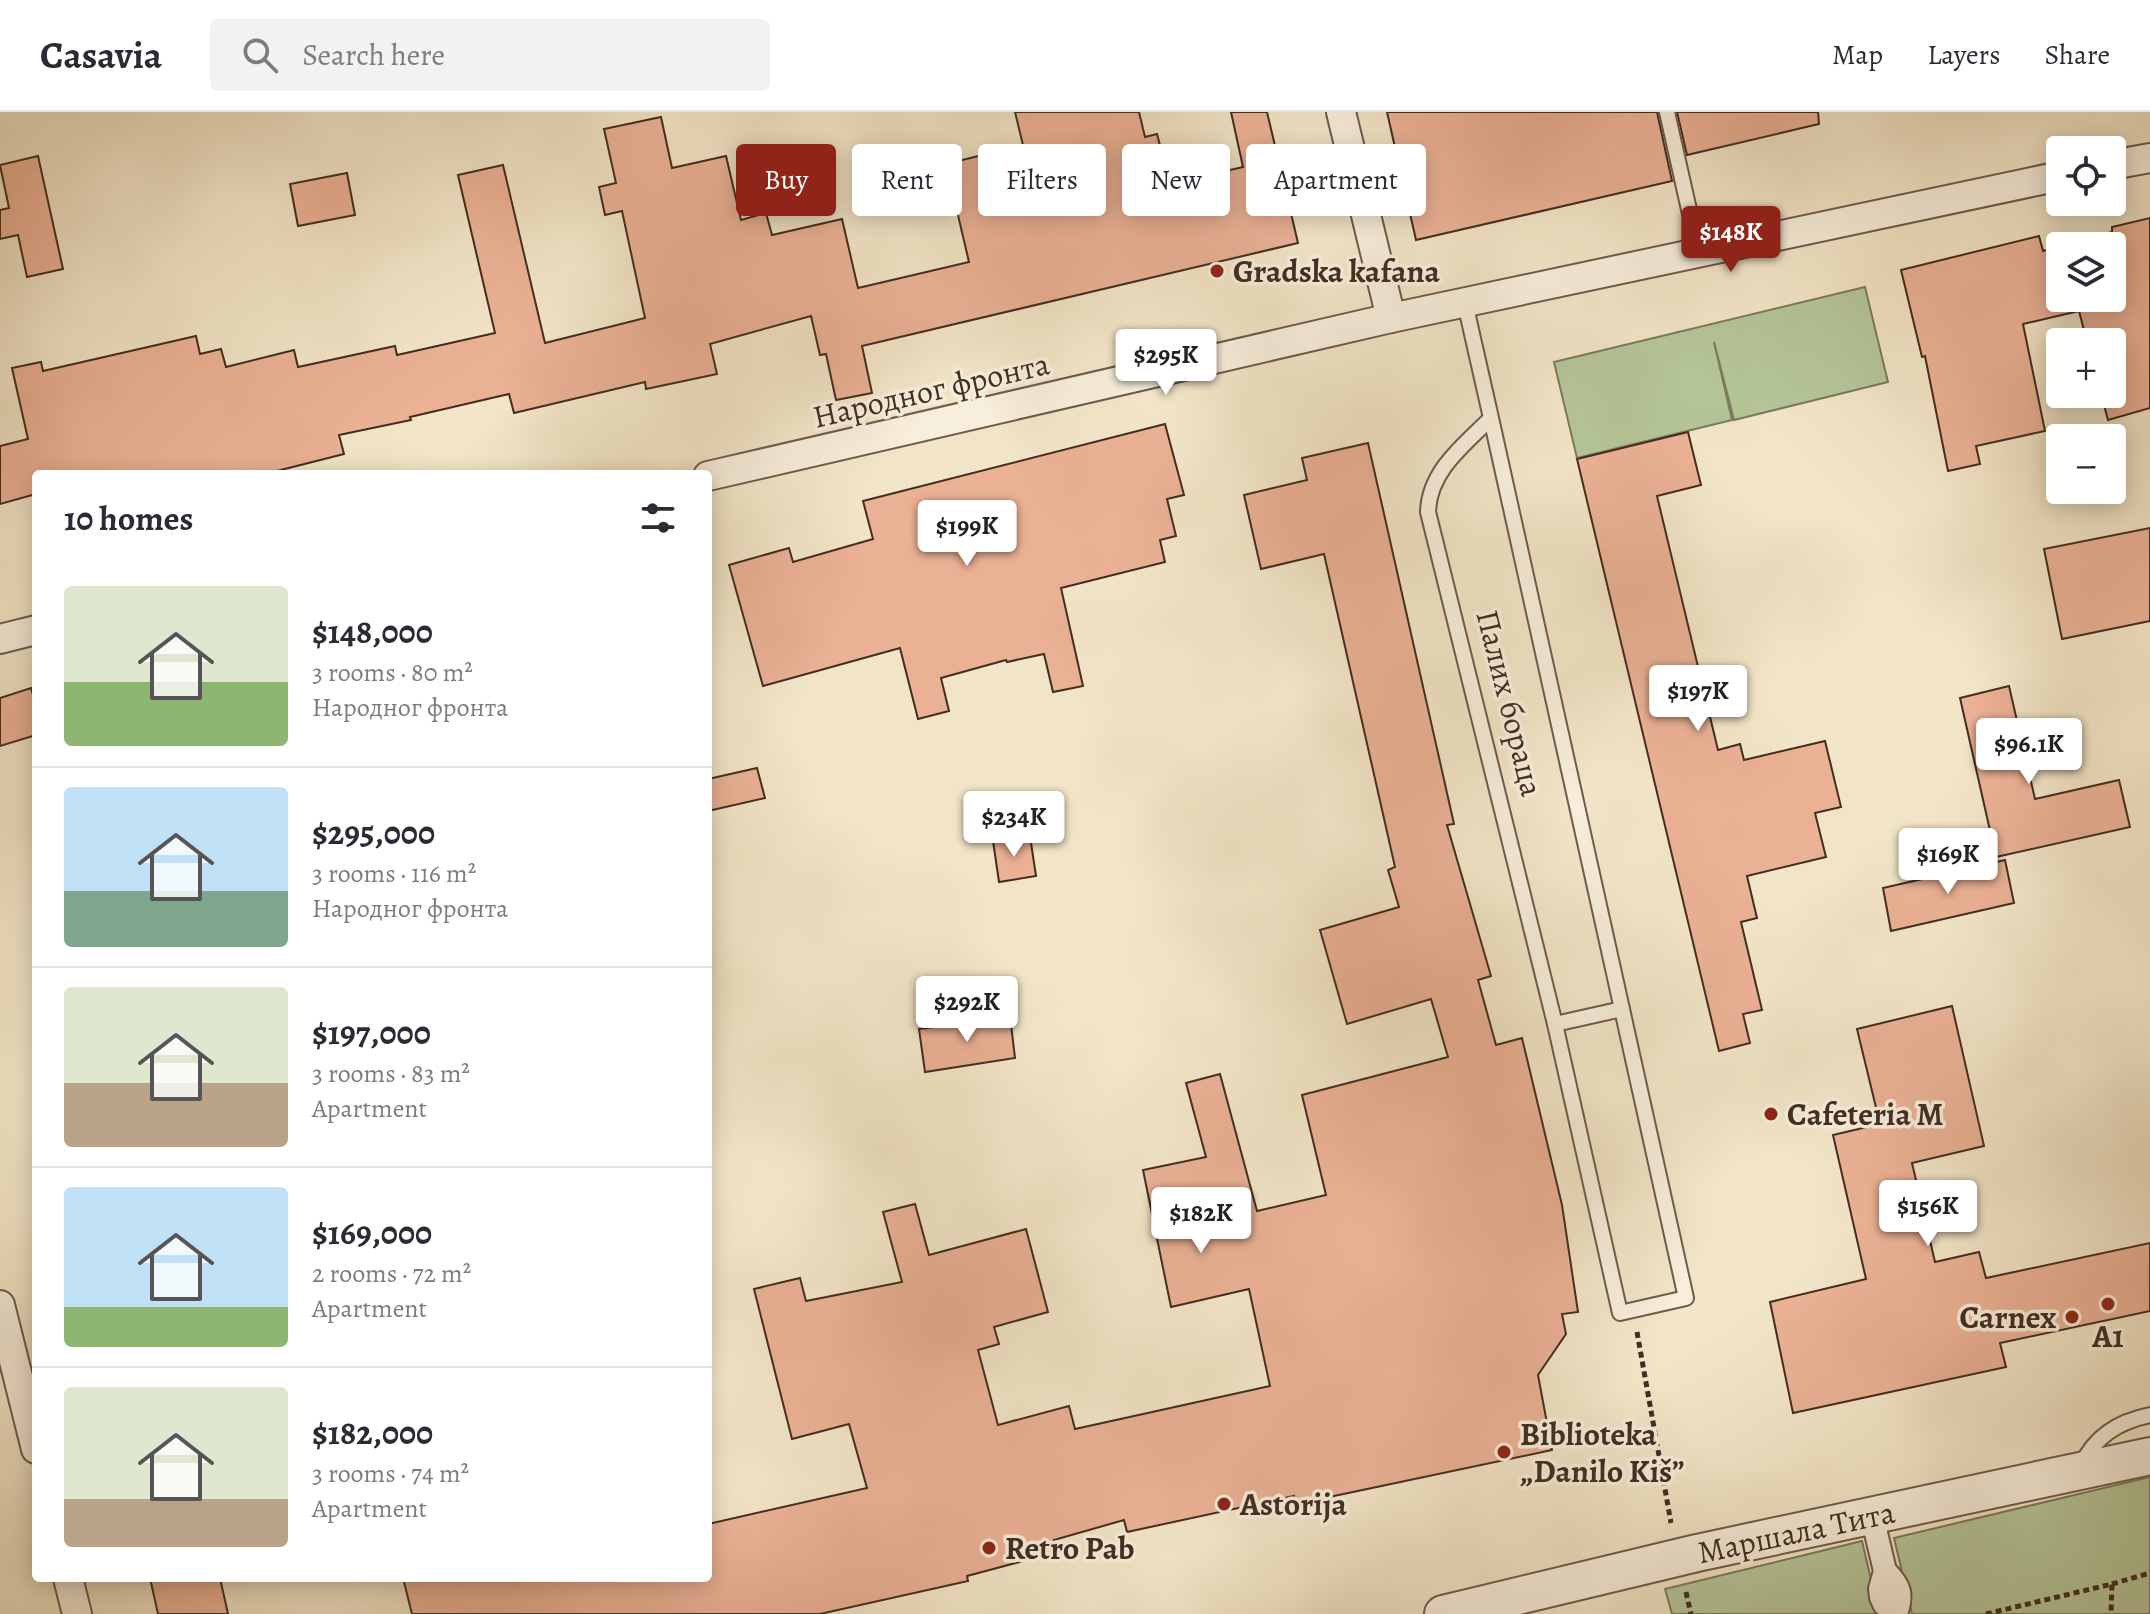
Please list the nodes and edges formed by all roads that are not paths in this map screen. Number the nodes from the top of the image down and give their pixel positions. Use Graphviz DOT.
graph roads {
  1 [pos="1341,112"];
  2 [pos="1667,112"];
  3 [pos="2150,158"];
  4 [pos="2126,162"];
  5 [pos="2046,179"];
  6 [pos="1699,254"];
  7 [pos="1465,303"];
  8 [pos="1391,318"];
  9 [pos="1491,418"];
  10 [pos="712,475"];
  11 [pos="32,631"];
  12 [pos="0,639"];
  13 [pos="1622,1009"];
  14 [pos="1555,1024"];
  15 [pos="0,1305"];
  16 [pos="2150,1415"];
  17 [pos="32,1433"];
  18 [pos="2150,1456"];
  19 [pos="2078,1472"];
  20 [pos="1872,1516"];
  21 [pos="69,1582"];
  22 [pos="77,1614"];
  23 [pos="1443,1614"];
  24 [pos="1896,1614"];
  1 -- 8 [label="street"];
  2 -- 6 [label="lane"];
  3 -- 4 [label="street"];
  5 -- 6 [label="street, Народног фронта"];
  6 -- 7 [label="street, Народног фронта"];
  7 -- 8 [label="street, Народног фронта"];
  7 -- 9 [label="lane"];
  8 -- 10 [label="street, Народног фронта"];
  9 -- 13 [label="lane"];
  9 -- 14 [label="lane, Палих бораца"];
  11 -- 12 [label="street"];
  13 -- 14 [label="lane"];
  13 -- 14 [label="lane, Палих бораца"];
  15 -- 17 [label="street"];
  16 -- 19 [label="lane"];
  18 -- 19 [label="street, Маршала Тита"];
  19 -- 20 [label="street, Маршала Тита"];
  20 -- 23 [label="street, Маршала Тита"];
  20 -- 24 [label="street"];
  21 -- 22 [label="street"];
}
